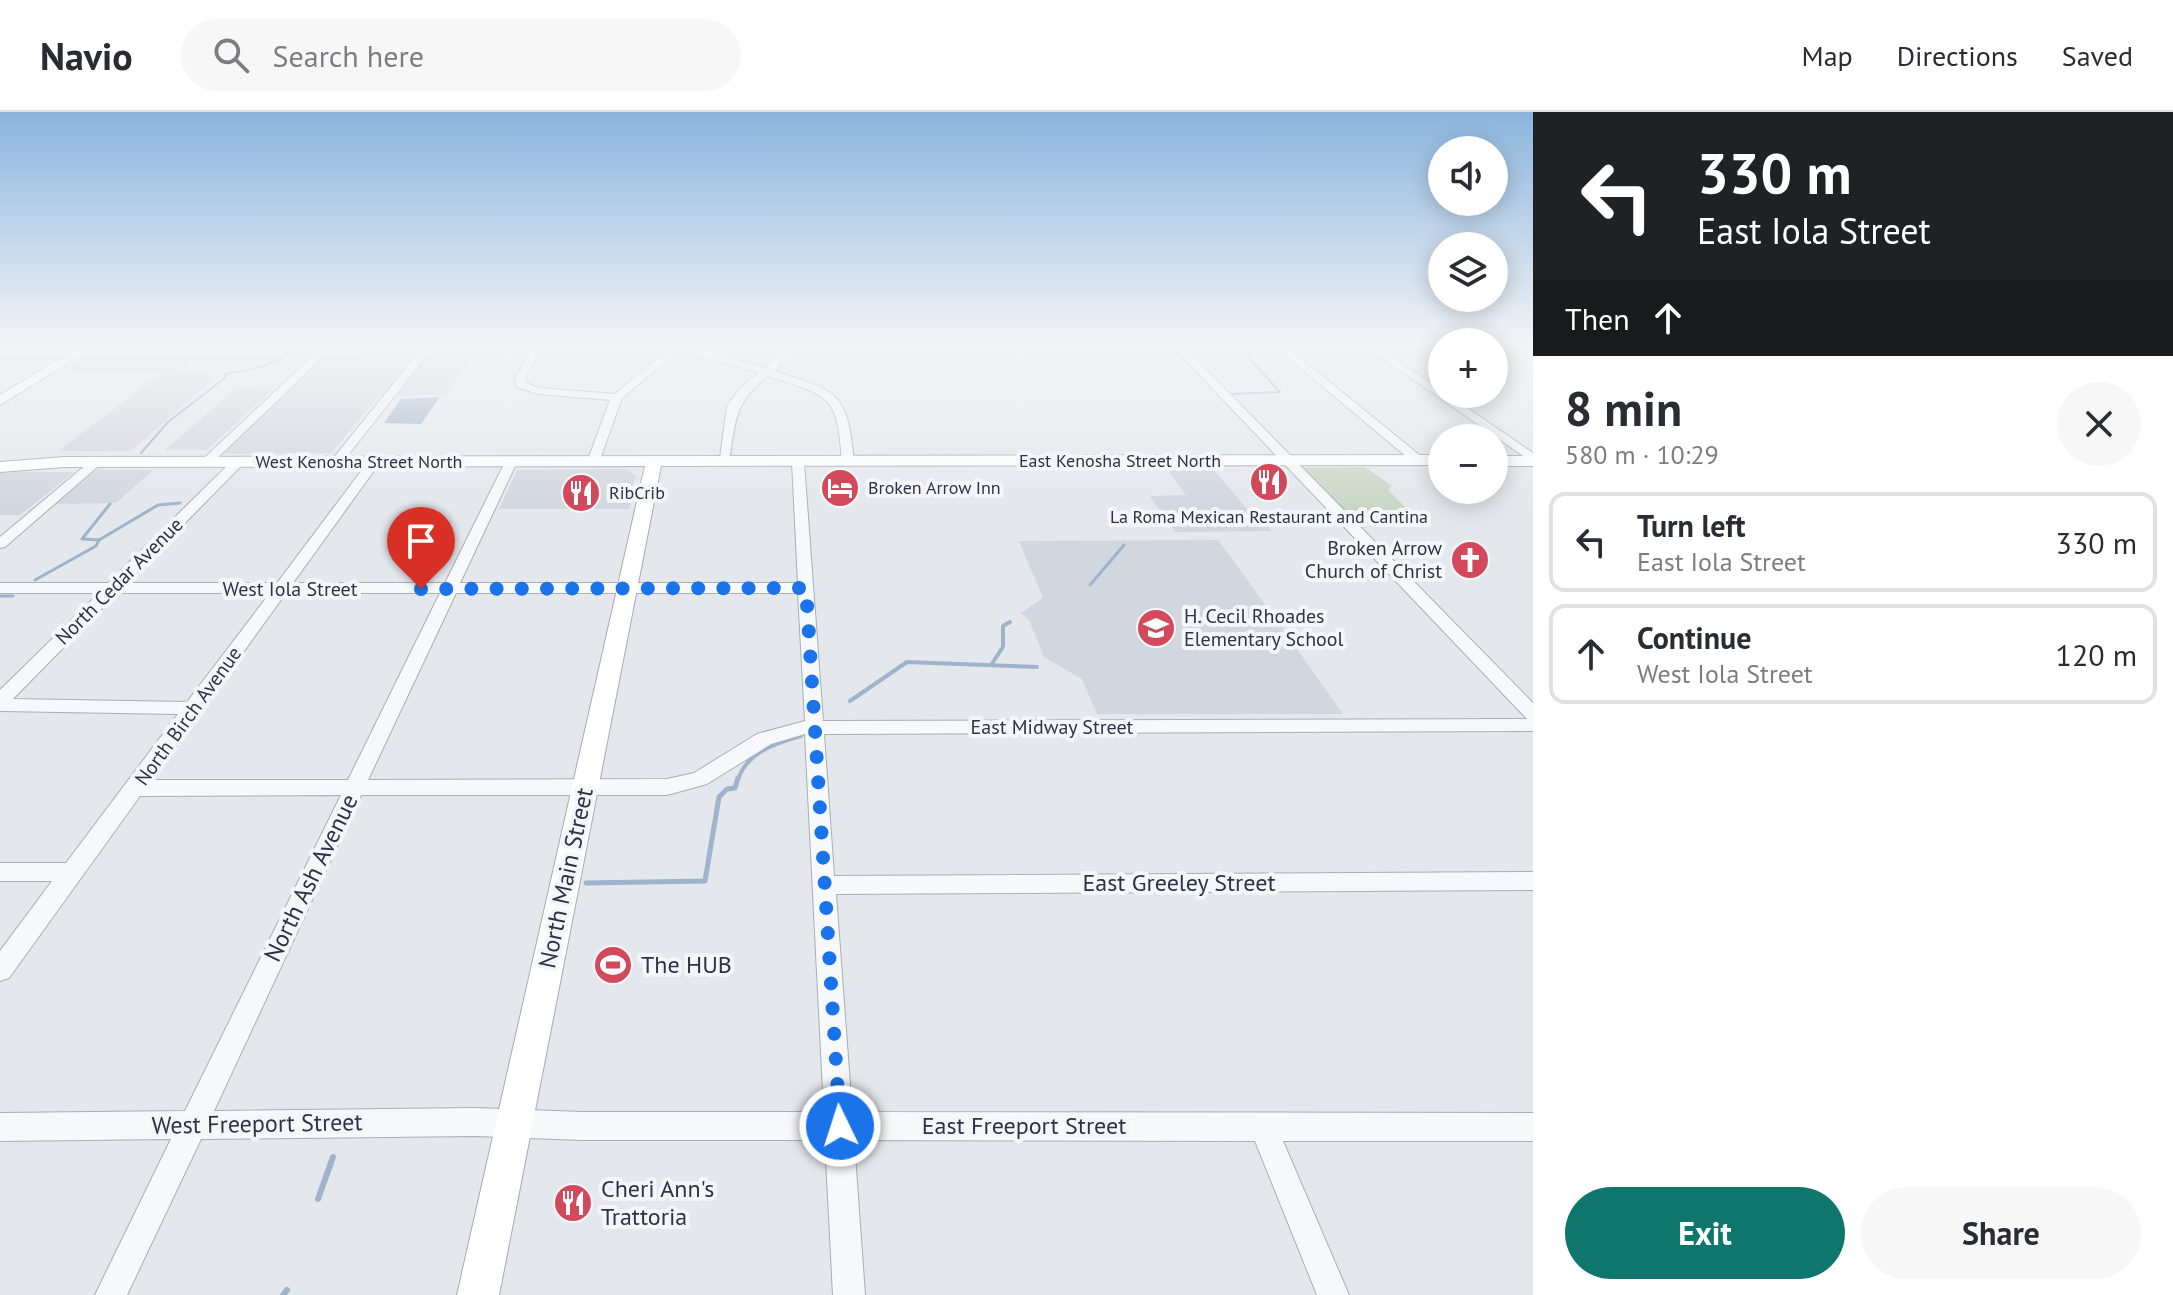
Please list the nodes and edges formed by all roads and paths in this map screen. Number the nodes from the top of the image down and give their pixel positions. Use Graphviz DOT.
graph roads {
  1 [pos="271,400"];
  2 [pos="386,400"];
  3 [pos="616,400"];
  4 [pos="738,400"];
  5 [pos="834,400"];
  6 [pos="1229,400"];
  7 [pos="1345,400"];
  8 [pos="1448,400"];
  9 [pos="0,457"];
  10 [pos="1418,460"];
  11 [pos="1428,460"];
  12 [pos="1533,460"];
  13 [pos="337,461"];
  14 [pos="375,461"];
  15 [pos="848,461"];
  16 [pos="1287,461"];
  17 [pos="1508,461"];
  18 [pos="64,462"];
  19 [pos="97,462"];
  20 [pos="206,462"];
  21 [pos="238,462"];
  22 [pos="511,462"];
  23 [pos="593,462"];
  24 [pos="654,462"];
  25 [pos="729,462"];
  26 [pos="798,462"];
  27 [pos="0,467"];
  28 [pos="0,544"];
  29 [pos="0,588"];
  30 [pos="806,588"];
  31 [pos="281,589"];
  32 [pos="449,589"];
  33 [pos="628,589"];
  34 [pos="109,590"];
  35 [pos="0,703"];
  36 [pos="194,708"];
  37 [pos="1533,714"];
  38 [pos="1533,725"];
  39 [pos="814,729"];
  40 [pos="355,787"];
  41 [pos="134,788"];
  42 [pos="585,788"];
  43 [pos="0,872"];
  44 [pos="73,872"];
  45 [pos="1533,881"];
  46 [pos="826,885"];
  47 [pos="0,970"];
  48 [pos="514,1123"];
  49 [pos="192,1126"];
  50 [pos="840,1126"];
  51 [pos="1263,1126"];
  52 [pos="0,1127"];
  53 [pos="1533,1127"];
  54 [pos="111,1295"];
  55 [pos="478,1295"];
  56 [pos="849,1295"];
  57 [pos="1333,1295"];
  1 -- 20 [label="street"];
  2 -- 13 [label="street"];
  3 -- 23 [label="street"];
  4 -- 25 [label="street"];
  5 -- 15 [label="street"];
  6 -- 16 [label="street"];
  7 -- 10 [label="street"];
  8 -- 12 [label="street"];
  9 -- 18 [label="main road, West Kenosha Street North"];
  10 -- 11 [label="main road, East Kenosha Street North"];
  10 -- 16 [label="main road, East Kenosha Street North"];
  12 -- 17 [label="main road"];
  13 -- 14 [label="main road, West Kenosha Street North"];
  13 -- 21 [label="main road, West Kenosha Street North"];
  14 -- 22 [label="main road, West Kenosha Street North"];
  14 -- 31 [label="street, North Birch Avenue"];
  15 -- 16 [label="main road, East Kenosha Street North"];
  15 -- 26 [label="main road, East Kenosha Street North"];
  16 -- 37 [label="street"];
  18 -- 19 [label="main road, West Kenosha Street North"];
  18 -- 27 [label="main road, West Kenosha Street North"];
  19 -- 20 [label="main road, West Kenosha Street North"];
  19 -- 28 [label="street"];
  20 -- 21 [label="main road, West Kenosha Street North"];
  21 -- 34 [label="street, North Cedar Avenue"];
  22 -- 23 [label="main road, West Kenosha Street North"];
  22 -- 32 [label="street, North Ash Avenue"];
  23 -- 24 [label="main road, West Kenosha Street North"];
  24 -- 25 [label="main road"];
  24 -- 33 [label="main road, North Main Street"];
  25 -- 26 [label="main road, East Kenosha Street North"];
  26 -- 30 [label="street"];
  29 -- 34 [label="street, West Iola Street"];
  30 -- 33 [label="street, West Iola Street"];
  30 -- 39 [label="street"];
  31 -- 32 [label="street, West Iola Street"];
  31 -- 34 [label="street, West Iola Street"];
  31 -- 36 [label="street, North Birch Avenue"];
  32 -- 33 [label="street, West Iola Street"];
  32 -- 40 [label="street, North Ash Avenue"];
  33 -- 42 [label="main road, North Main Street"];
  34 -- 35 [label="street, North Cedar Avenue"];
  35 -- 36 [label="street"];
  36 -- 41 [label="street, North Birch Avenue"];
  38 -- 39 [label="street, East Midway Street"];
  39 -- 42 [label="street, East Midway Street"];
  39 -- 46 [label="street"];
  40 -- 41 [label="street, East Midway Street"];
  40 -- 42 [label="street, East Midway Street"];
  40 -- 49 [label="street, North Ash Avenue"];
  41 -- 44 [label="street, North Birch Avenue"];
  42 -- 48 [label="main road, North Main Street"];
  43 -- 44 [label="street"];
  44 -- 47 [label="street, North Birch Avenue"];
  45 -- 46 [label="street, East Greeley Street"];
  46 -- 50 [label="street"];
  48 -- 49 [label="street, West Freeport Street"];
  48 -- 50 [label="street, East Freeport Street"];
  48 -- 55 [label="main road, North Main Street"];
  49 -- 52 [label="street, West Freeport Street"];
  49 -- 54 [label="street, North Ash Avenue"];
  50 -- 51 [label="street, East Freeport Street"];
  50 -- 56 [label="street"];
  51 -- 53 [label="street, East Freeport Street"];
  51 -- 57 [label="street"];
}
